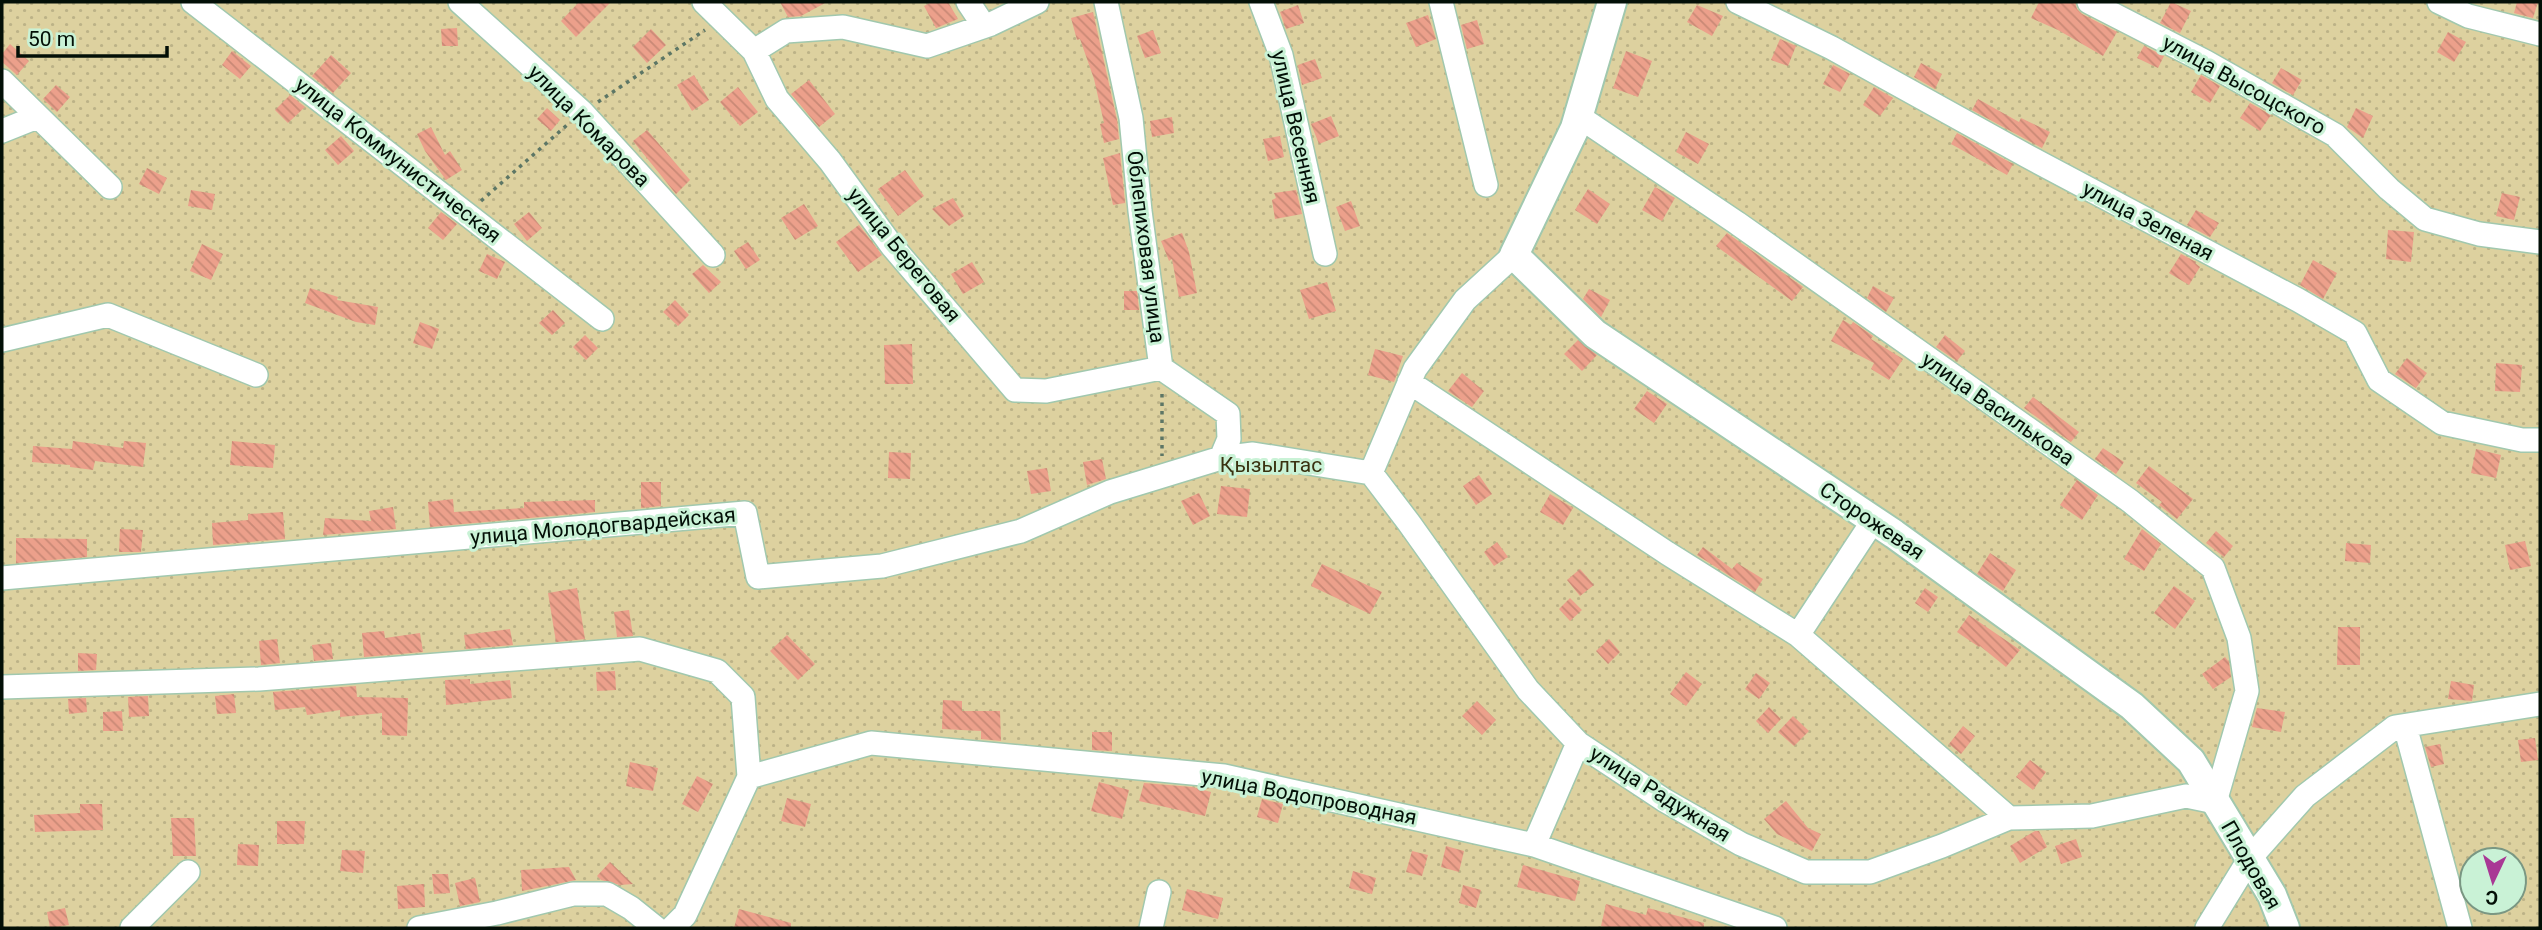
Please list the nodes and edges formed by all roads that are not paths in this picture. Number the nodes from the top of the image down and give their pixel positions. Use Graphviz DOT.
graph roads {
  1 [pos="193,2"];
  2 [pos="460,2"];
  3 [pos="704,2"];
  4 [pos="968,2"];
  5 [pos="1038,2"];
  6 [pos="1106,2"];
  7 [pos="1261,2"];
  8 [pos="1441,2"];
  9 [pos="1612,2"];
  10 [pos="1738,2"];
  11 [pos="2089,2"];
  12 [pos="2439,2"];
  13 [pos="984,26"];
  14 [pos="2540,34"];
  15 [pos="754,51"];
  16 [pos="2,81"];
  17 [pos="1578,116"];
  18 [pos="37,117"];
  19 [pos="2,131"];
  20 [pos="1486,185"];
  21 [pos="110,187"];
  22 [pos="2540,242"];
  23 [pos="1325,254"];
  24 [pos="713,255"];
  25 [pos="1514,255"];
  26 [pos="602,319"];
  27 [pos="2,340"];
  28 [pos="1161,368"];
  29 [pos="256,374"];
  30 [pos="1409,382"];
  31 [pos="2540,440"];
  32 [pos="1221,458"];
  33 [pos="1371,473"];
  34 [pos="1874,521"];
  35 [pos="2,578"];
  36 [pos="1798,635"];
  37 [pos="2,687"];
  38 [pos="2540,704"];
  39 [pos="2405,726"];
  40 [pos="1578,743"];
  41 [pos="749,777"];
  42 [pos="2215,802"];
  43 [pos="2009,818"];
  44 [pos="1534,845"];
  45 [pos="2250,858"];
  46 [pos="188,872"];
  47 [pos="1159,892"];
  48 [pos="132,928"];
  49 [pos="419,928"];
  50 [pos="656,928"];
  51 [pos="672,928"];
  52 [pos="1151,928"];
  53 [pos="1775,928"];
  54 [pos="2207,928"];
  55 [pos="2285,928"];
  56 [pos="2460,928"];
  1 -- 26 [label="street, улица Коммунистическая"];
  2 -- 24 [label="street, улица Комарова"];
  3 -- 15 [label="street, улица Береговая"];
  4 -- 13 [label="street"];
  5 -- 13 [label="street"];
  6 -- 28 [label="street, Облепиховая улица"];
  7 -- 23 [label="street, улица Весенняя"];
  8 -- 20 [label="street"];
  9 -- 17 [label="street"];
  10 -- 31 [label="street, улица Зеленая"];
  11 -- 22 [label="street, улица Высоцского"];
  12 -- 14 [label="street"];
  13 -- 15 [label="street"];
  15 -- 28 [label="street, улица Береговая"];
  16 -- 18 [label="street"];
  17 -- 25 [label="street"];
  17 -- 42 [label="street, улица Василькова"];
  18 -- 19 [label="street"];
  18 -- 21 [label="street"];
  25 -- 30 [label="street"];
  25 -- 34 [label="street, Сторожевая"];
  27 -- 29 [label="street"];
  28 -- 32 [label="street, Облепиховая улица"];
  30 -- 33 [label="street"];
  30 -- 36 [label="street"];
  32 -- 33 [label="street"];
  32 -- 35 [label="street, улица Молодогвардейская"];
  33 -- 40 [label="street, улица Радужная"];
  34 -- 36 [label="street"];
  34 -- 42 [label="street, Сторожевая"];
  36 -- 43 [label="street"];
  37 -- 41 [label="street"];
  38 -- 39 [label="street"];
  39 -- 45 [label="street"];
  39 -- 56 [label="street"];
  40 -- 43 [label="street, улица Радужная"];
  40 -- 44 [label="street"];
  41 -- 44 [label="street, улица Водопроводная"];
  41 -- 51 [label="street"];
  42 -- 43 [label="street, улица Радужная"];
  42 -- 45 [label="street, Плодовая"];
  44 -- 53 [label="street, улица Водопроводная"];
  45 -- 54 [label="street"];
  45 -- 55 [label="street, Плодовая"];
  46 -- 48 [label="street"];
  47 -- 52 [label="street"];
  49 -- 50 [label="street"];
}
